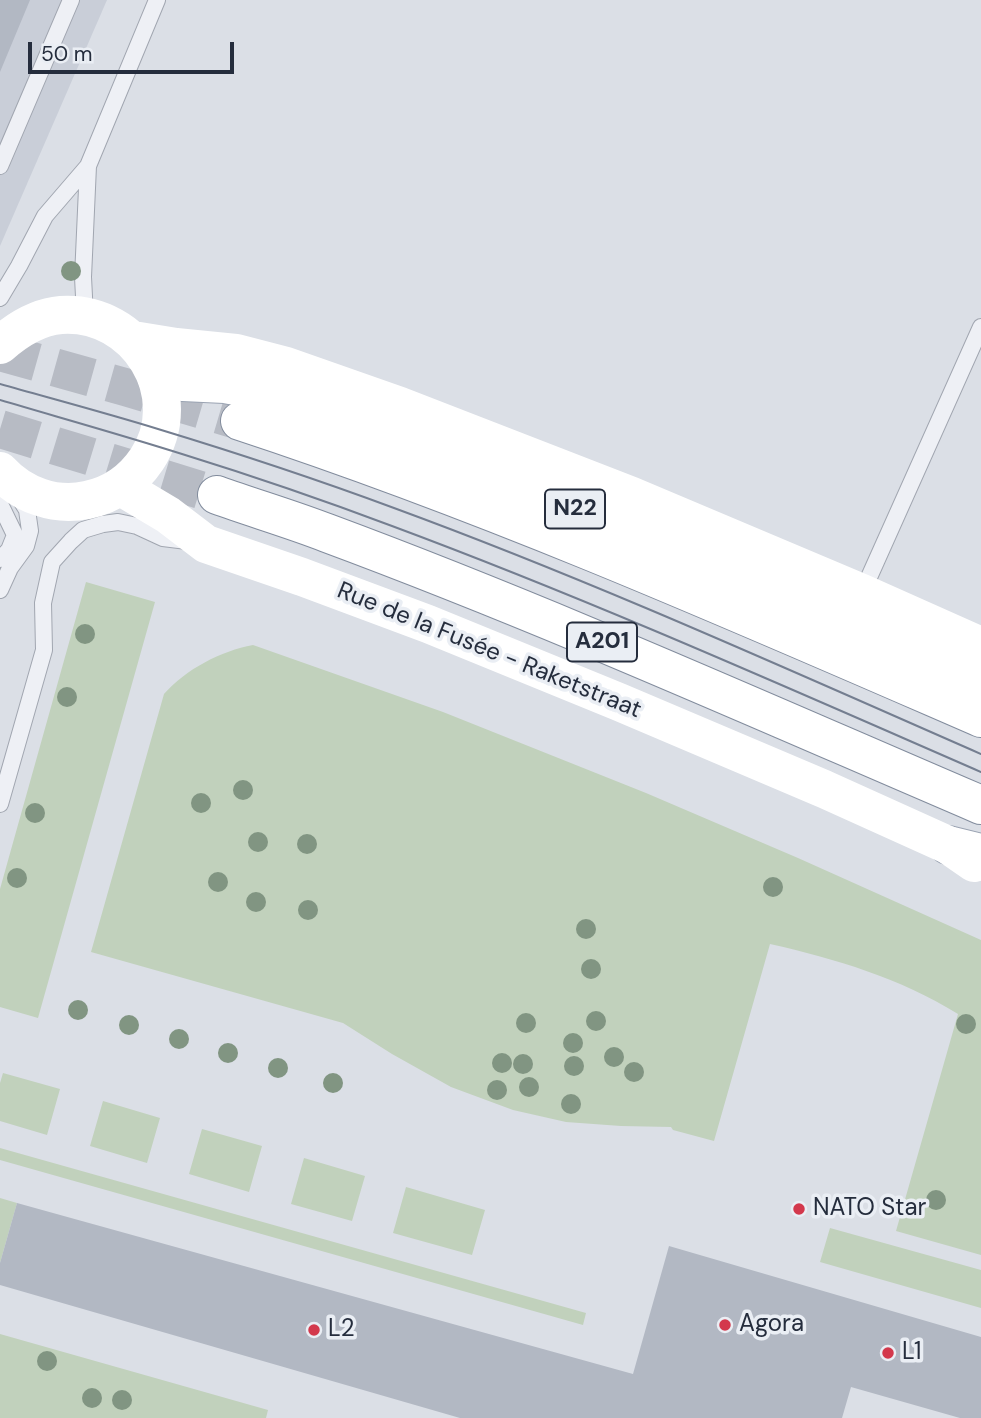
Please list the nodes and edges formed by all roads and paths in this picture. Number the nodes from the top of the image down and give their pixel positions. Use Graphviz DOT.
graph roads {
  1 [pos="71,0"];
  2 [pos="158,0"];
  3 [pos="0,166"];
  4 [pos="89,166"];
  5 [pos="85,316"];
  6 [pos="4,321"];
  7 [pos="981,327"];
  8 [pos="133,340"];
  9 [pos="157,378"];
  10 [pos="240,421"];
  11 [pos="3,486"];
  12 [pos="121,487"];
  13 [pos="217,495"];
  14 [pos="206,544"];
  15 [pos="0,559"];
  16 [pos="0,590"];
  17 [pos="862,593"];
  18 [pos="981,646"];
  19 [pos="981,681"];
  20 [pos="981,719"];
  21 [pos="0,804"];
  22 [pos="981,804"];
  23 [pos="965,849"];
  24 [pos="981,867"];
  1 -- 3 [label="lane"];
  2 -- 4 [label="lane"];
  4 -- 5 [label="lane"];
  4 -- 6 [label="lane"];
  5 -- 6 [label="main road"];
  5 -- 8 [label="main road"];
  7 -- 17 [label="lane"];
  8 -- 9 [label="main road"];
  8 -- 17 [label="main road"];
  9 -- 12 [label="main road"];
  9 -- 19 [label="main road, N22"];
  10 -- 20 [label="main road"];
  11 -- 12 [label="main road"];
  11 -- 15 [label="lane"];
  11 -- 16 [label="lane"];
  12 -- 14 [label="main road, Rue de la Fusée - Raketstraat"];
  13 -- 22 [label="main road, A201"];
  14 -- 21 [label="lane"];
  14 -- 23 [label="main road, Rue de la Fusée - Raketstraat"];
  17 -- 18 [label="main road"];
  23 -- 24 [label="main road, Rue de la Fusée - Raketstraat"];
}
